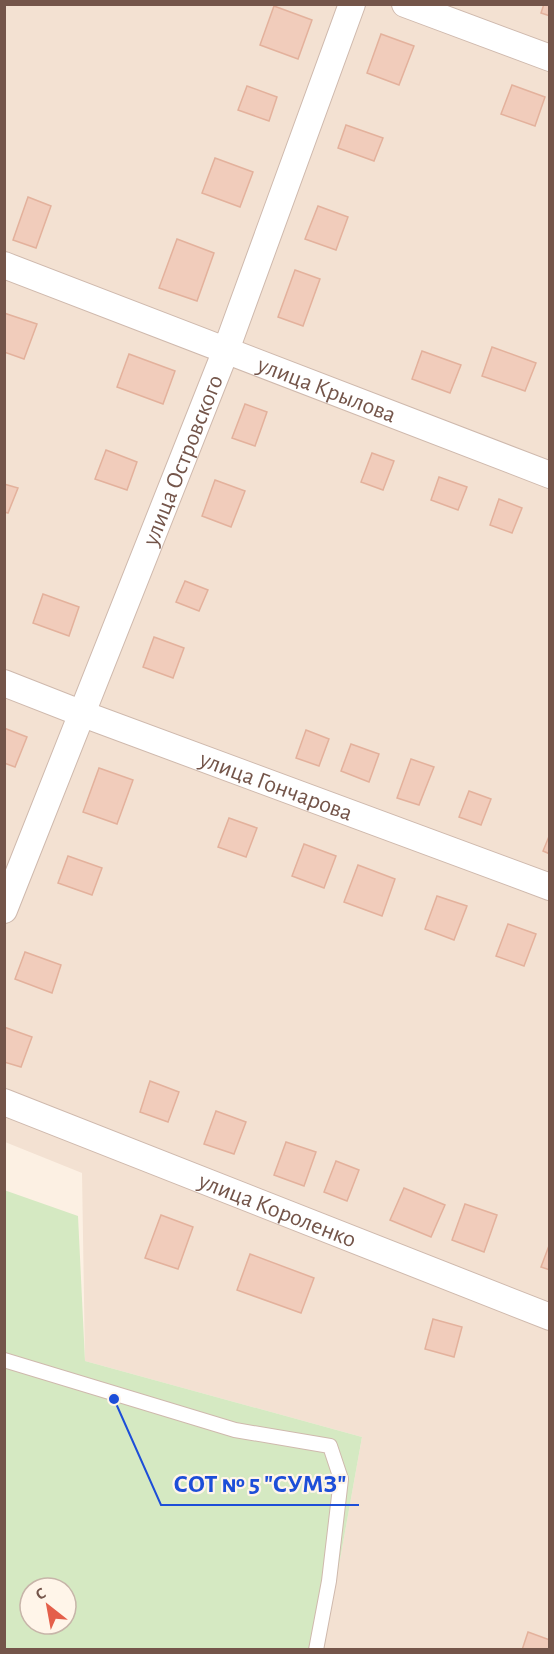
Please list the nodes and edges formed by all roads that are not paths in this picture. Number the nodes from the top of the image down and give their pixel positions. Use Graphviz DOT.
graph roads {
  1 [pos="352,4"];
  2 [pos="405,4"];
  3 [pos="549,58"];
  4 [pos="4,265"];
  5 [pos="226,350"];
  6 [pos="549,475"];
  7 [pos="4,683"];
  8 [pos="83,714"];
  9 [pos="549,887"];
  10 [pos="4,910"];
  11 [pos="4,1102"];
  12 [pos="549,1317"];
  13 [pos="4,1360"];
  14 [pos="316,1650"];
  1 -- 5 [label="street, улица Островского"];
  2 -- 3 [label="street"];
  4 -- 5 [label="street, улица Крылова"];
  5 -- 6 [label="street, улица Крылова"];
  5 -- 8 [label="street, улица Островского"];
  7 -- 8 [label="street, улица Гончарова"];
  8 -- 9 [label="street, улица Гончарова"];
  8 -- 10 [label="street, улица Островского"];
  11 -- 12 [label="street, улица Короленко"];
  13 -- 14 [label="lane"];
}
